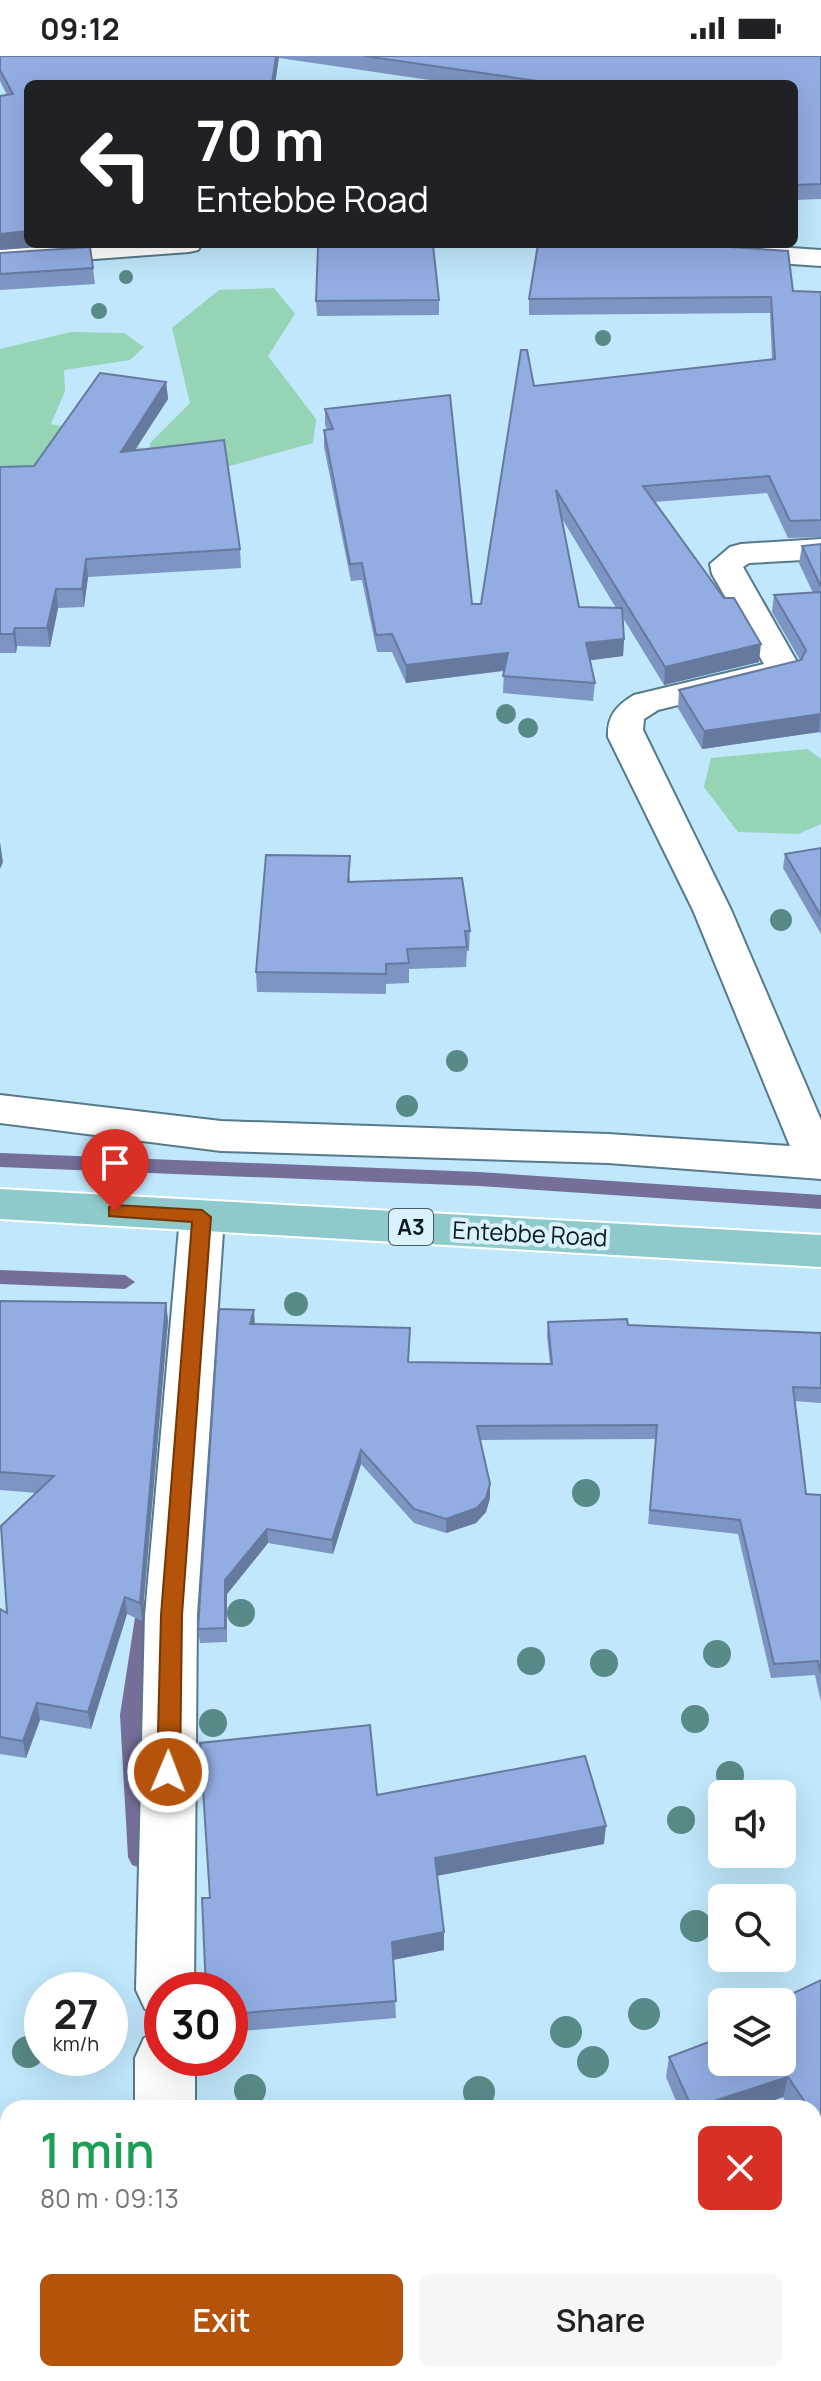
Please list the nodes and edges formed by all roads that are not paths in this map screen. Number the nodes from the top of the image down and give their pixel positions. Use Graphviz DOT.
graph roads {
  1 [pos="135,248"];
  2 [pos="675,248"];
  3 [pos="0,258"];
  4 [pos="821,258"];
  5 [pos="821,549"];
  6 [pos="0,1109"];
  7 [pos="820,1163"];
  8 [pos="0,1204"];
  9 [pos="202,1217"];
  10 [pos="821,1251"];
  11 [pos="165,1972"];
  12 [pos="165,2076"];
  13 [pos="165,2100"];
  1 -- 3 [label="street"];
  2 -- 4 [label="street"];
  5 -- 7 [label="street"];
  6 -- 7 [label="street"];
  8 -- 9 [label="main road, Entebbe Road / A3"];
  9 -- 10 [label="main road, Entebbe Road / A3"];
  9 -- 11 [label="street"];
  12 -- 13 [label="street"];
}
